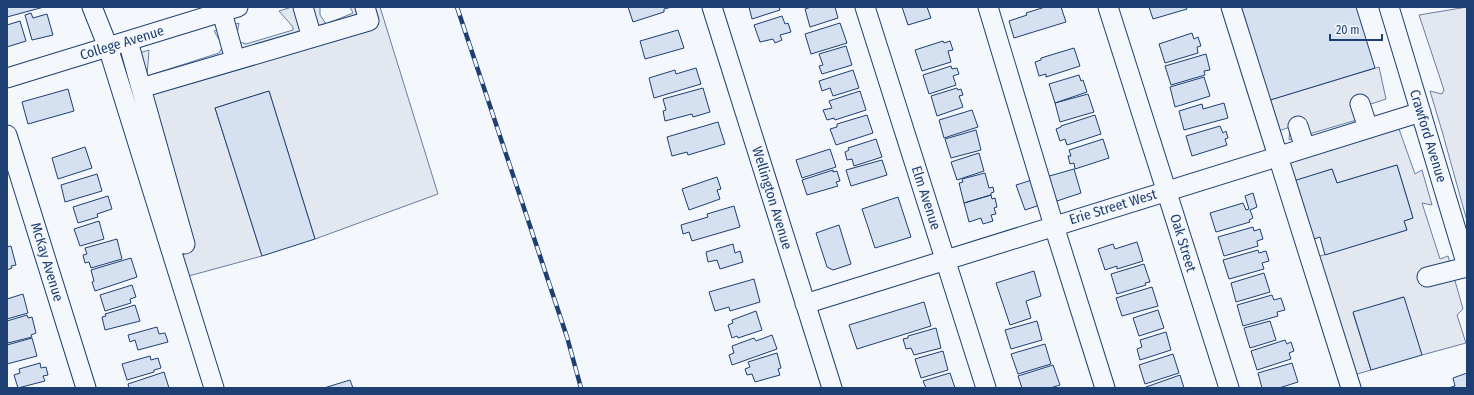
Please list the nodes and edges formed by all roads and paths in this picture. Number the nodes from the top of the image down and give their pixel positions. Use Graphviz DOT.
graph roads {
  1 [pos="92,7"];
  2 [pos="303,7"];
  3 [pos="365,7"];
  4 [pos="712,7"];
  5 [pos="865,7"];
  6 [pos="988,7"];
  7 [pos="1108,7"];
  8 [pos="1231,7"];
  9 [pos="1389,7"];
  10 [pos="230,9"];
  11 [pos="312,38"];
  12 [pos="128,41"];
  13 [pos="108,47"];
  14 [pos="235,60"];
  15 [pos="7,78"];
  16 [pos="141,88"];
  17 [pos="1360,104"];
  18 [pos="1421,112"];
  19 [pos="1298,126"];
  20 [pos="1368,128"];
  21 [pos="7,136"];
  22 [pos="1305,148"];
  23 [pos="1278,156"];
  24 [pos="1167,191"];
  25 [pos="1054,226"];
  26 [pos="185,244"];
  27 [pos="946,260"];
  28 [pos="1467,266"];
  29 [pos="1427,278"];
  30 [pos="805,304"];
  31 [pos="86,388"];
  32 [pos="214,388"];
  33 [pos="832,388"];
  34 [pos="986,388"];
  35 [pos="1105,388"];
  36 [pos="1229,388"];
  37 [pos="1350,388"];
  1 -- 13 [label="street"];
  2 -- 11 [label="street"];
  3 -- 11 [label="street"];
  4 -- 30 [label="street, Wellington Avenue"];
  5 -- 27 [label="street, Elm Avenue"];
  6 -- 25 [label="street"];
  7 -- 24 [label="street, Oak Street"];
  8 -- 23 [label="street"];
  9 -- 18 [label="street, Crawford Avenue"];
  10 -- 12 [label="street, College Avenue"];
  10 -- 14 [label="street"];
  11 -- 14 [label="street"];
  12 -- 13 [label="street, College Avenue"];
  12 -- 16 [label="street"];
  13 -- 15 [label="street, College Avenue"];
  13 -- 32 [label="street"];
  14 -- 16 [label="street"];
  16 -- 26 [label="street"];
  17 -- 20 [label="street"];
  18 -- 20 [label="street, Erie Street West"];
  18 -- 28 [label="street, Crawford Avenue"];
  19 -- 22 [label="street"];
  20 -- 22 [label="street, Erie Street West"];
  21 -- 31 [label="street, McKay Avenue"];
  22 -- 23 [label="street, Erie Street West"];
  23 -- 24 [label="street, Erie Street West"];
  23 -- 37 [label="street"];
  24 -- 25 [label="street, Erie Street West"];
  24 -- 36 [label="street, Oak Street"];
  25 -- 27 [label="street, Erie Street West"];
  25 -- 35 [label="street"];
  27 -- 30 [label="street, Erie Street West"];
  27 -- 34 [label="street, Elm Avenue"];
  28 -- 29 [label="street"];
  30 -- 33 [label="street, Wellington Avenue"];
}
